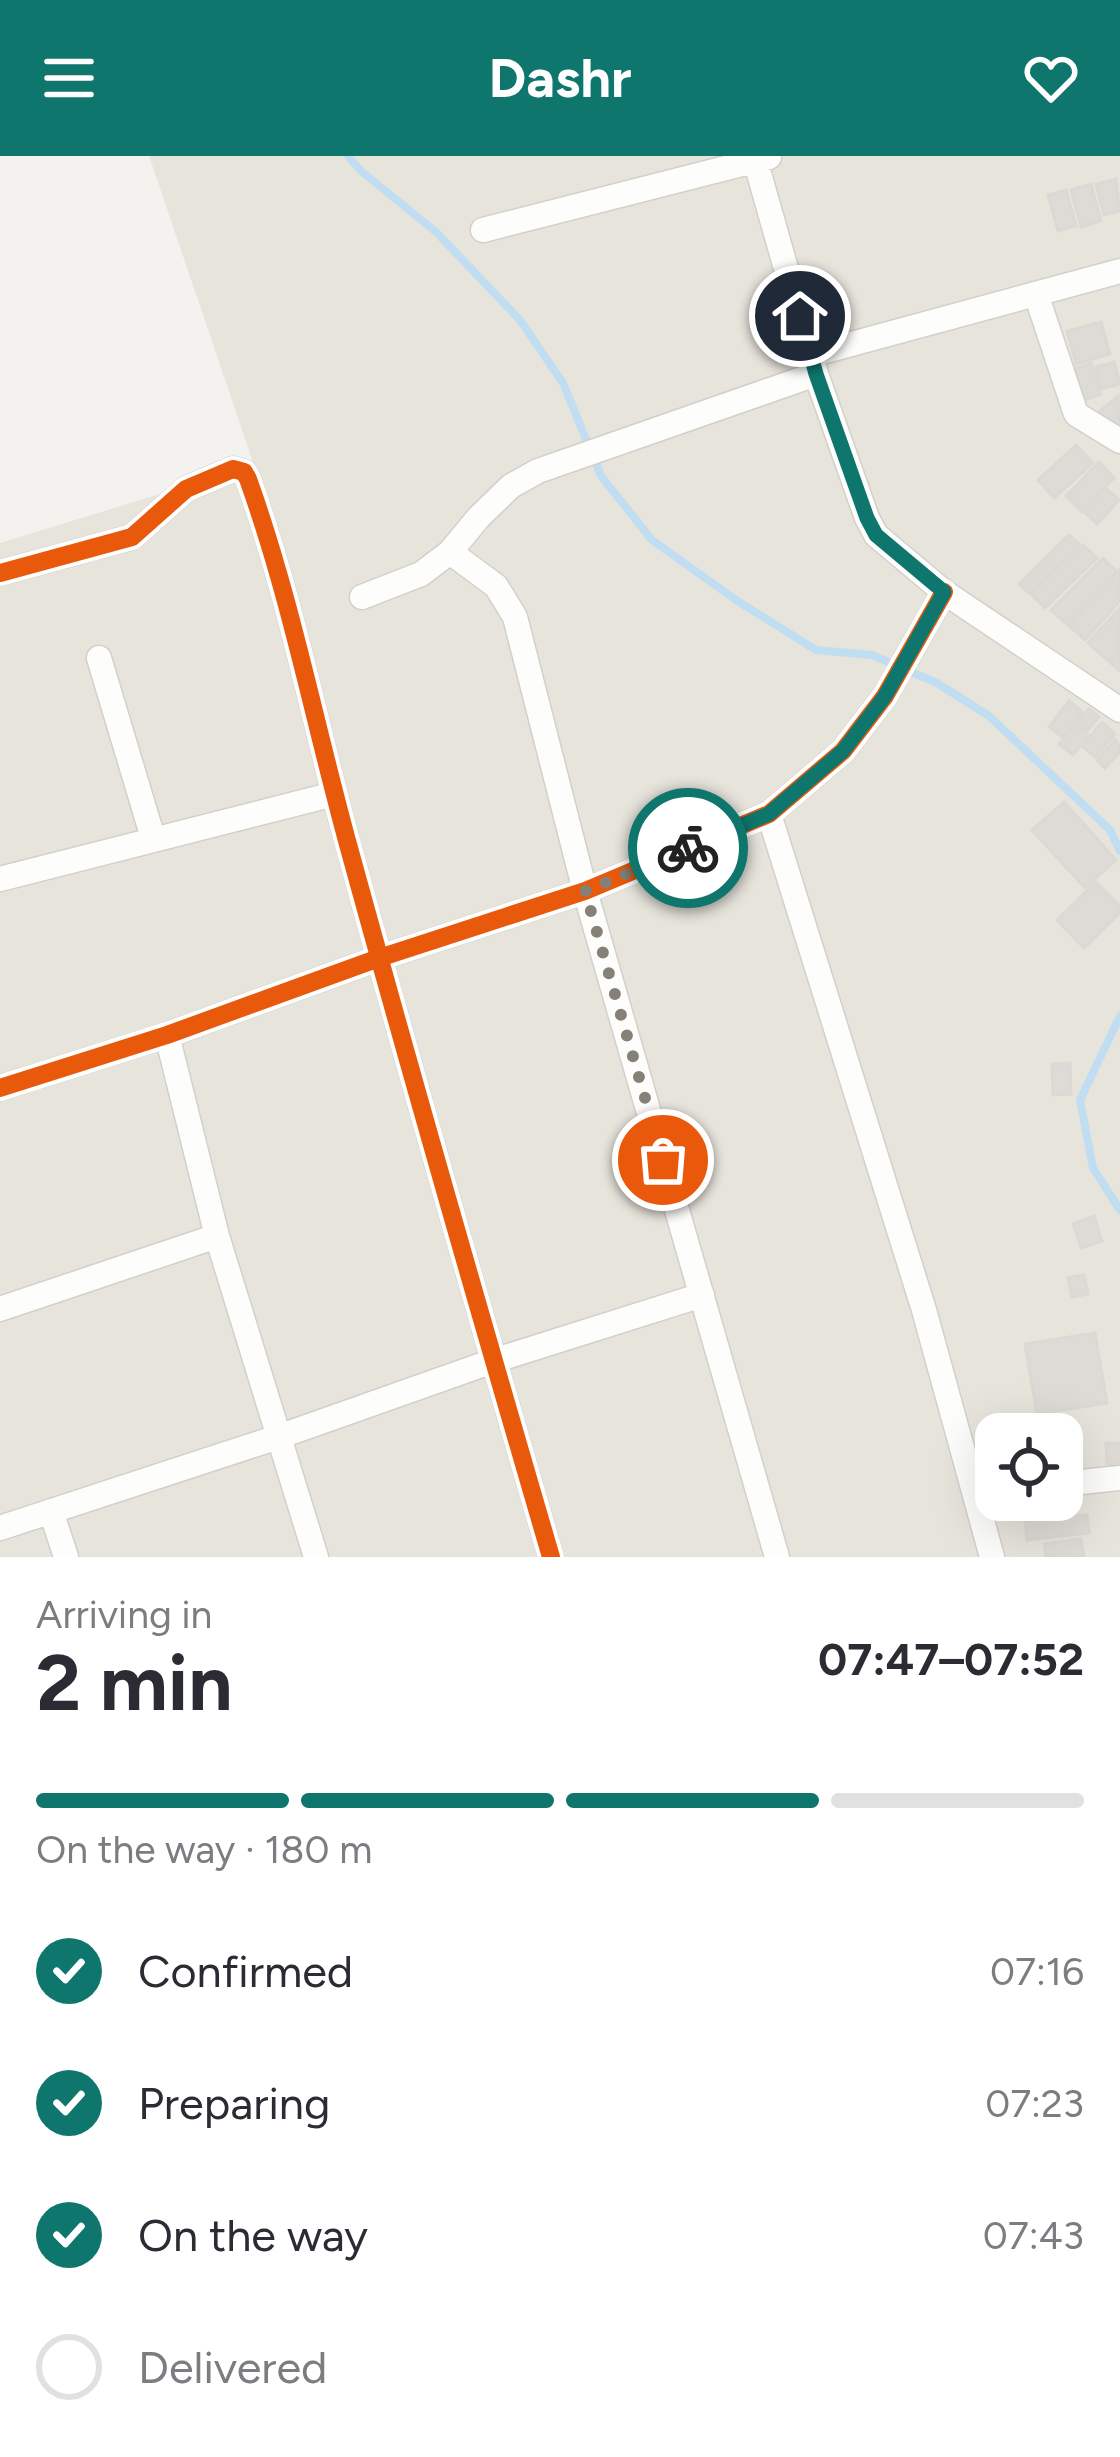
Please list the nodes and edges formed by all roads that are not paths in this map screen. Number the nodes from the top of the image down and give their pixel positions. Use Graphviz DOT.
graph roads {
  1 [pos="760,157"];
  2 [pos="483,230"];
  3 [pos="1120,271"];
  4 [pos="1036,294"];
  5 [pos="814,364"];
  6 [pos="1120,441"];
  7 [pos="450,552"];
  8 [pos="0,573"];
  9 [pos="944,592"];
  10 [pos="362,597"];
  11 [pos="99,658"];
  12 [pos="1120,710"];
  13 [pos="334,794"];
  14 [pos="769,814"];
  15 [pos="153,838"];
  16 [pos="0,878"];
  17 [pos="585,891"];
  18 [pos="380,958"];
  19 [pos="167,1035"];
  20 [pos="0,1088"];
  21 [pos="218,1236"];
  22 [pos="702,1295"];
  23 [pos="0,1309"];
  24 [pos="493,1360"];
  25 [pos="281,1436"];
  26 [pos="975,1462"];
  27 [pos="1120,1478"];
  28 [pos="1083,1482"];
  29 [pos="51,1511"];
  30 [pos="988,1521"];
  31 [pos="0,1528"];
  32 [pos="67,1557"];
  33 [pos="316,1557"];
  34 [pos="551,1557"];
  35 [pos="777,1557"];
  36 [pos="992,1557"];
  1 -- 2 [label="street"];
  1 -- 5 [label="street"];
  3 -- 4 [label="street"];
  4 -- 5 [label="street"];
  4 -- 6 [label="street"];
  5 -- 7 [label="street"];
  5 -- 9 [label="street"];
  7 -- 10 [label="street"];
  7 -- 17 [label="street"];
  8 -- 13 [label="street"];
  9 -- 12 [label="street"];
  9 -- 14 [label="street"];
  11 -- 15 [label="street"];
  13 -- 15 [label="street"];
  13 -- 18 [label="street"];
  14 -- 17 [label="street"];
  14 -- 26 [label="street"];
  15 -- 16 [label="street"];
  17 -- 18 [label="street"];
  17 -- 22 [label="street"];
  18 -- 19 [label="street"];
  18 -- 24 [label="street"];
  19 -- 20 [label="street"];
  19 -- 21 [label="street"];
  21 -- 23 [label="street"];
  21 -- 25 [label="street"];
  22 -- 24 [label="street"];
  22 -- 35 [label="street"];
  24 -- 25 [label="street"];
  24 -- 34 [label="street"];
  25 -- 29 [label="street"];
  25 -- 33 [label="street"];
  27 -- 28 [label="street"];
  29 -- 31 [label="street"];
  29 -- 32 [label="street"];
  30 -- 36 [label="street"];
}
